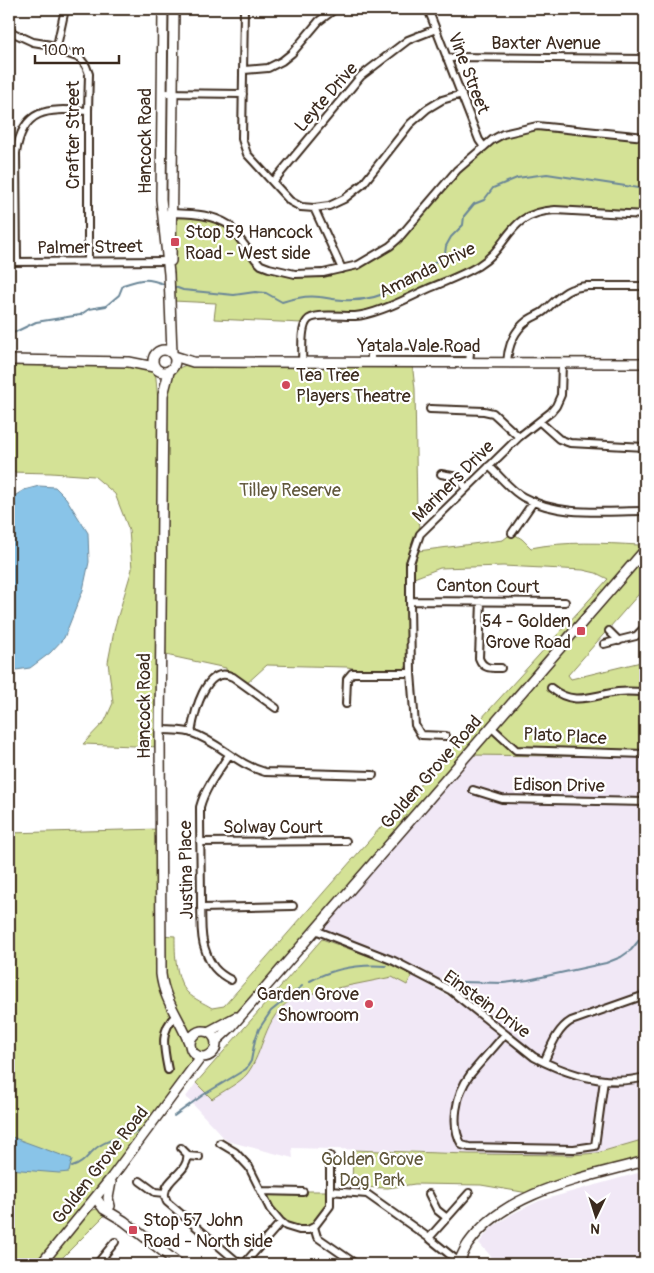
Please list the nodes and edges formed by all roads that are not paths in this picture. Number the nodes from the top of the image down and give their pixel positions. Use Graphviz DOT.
graph roads {
  1 [pos="65,9"];
  2 [pos="163,9"];
  3 [pos="174,9"];
  4 [pos="244,9"];
  5 [pos="335,9"];
  6 [pos="428,9"];
  7 [pos="436,29"];
  8 [pos="9,31"];
  9 [pos="57,46"];
  10 [pos="645,58"];
  11 [pos="448,59"];
  12 [pos="244,70"];
  13 [pos="162,93"];
  14 [pos="173,93"];
  15 [pos="243,94"];
  16 [pos="462,94"];
  17 [pos="88,111"];
  18 [pos="645,137"];
  19 [pos="484,147"];
  20 [pos="273,182"];
  21 [pos="314,208"];
  22 [pos="162,212"];
  23 [pos="172,213"];
  24 [pos="645,215"];
  25 [pos="169,261"];
  26 [pos="9,262"];
  27 [pos="17,262"];
  28 [pos="88,262"];
  29 [pos="342,269"];
  30 [pos="645,286"];
  31 [pos="170,312"];
  32 [pos="158,353"];
  33 [pos="173,354"];
  34 [pos="9,360"];
  35 [pos="129,362"];
  36 [pos="193,362"];
  37 [pos="302,362"];
  38 [pos="507,362"];
  39 [pos="562,363"];
  40 [pos="645,363"];
  41 [pos="156,369"];
  42 [pos="171,370"];
  43 [pos="163,395"];
  44 [pos="430,409"];
  45 [pos="540,422"];
  46 [pos="518,438"];
  47 [pos="645,447"];
  48 [pos="489,466"];
  49 [pos="441,474"];
  50 [pos="466,488"];
  51 [pos="534,501"];
  52 [pos="644,511"];
  53 [pos="512,533"];
  54 [pos="645,550"];
  55 [pos="410,600"];
  56 [pos="481,601"];
  57 [pos="565,602"];
  58 [pos="645,627"];
  59 [pos="609,631"];
  60 [pos="619,640"];
  61 [pos="604,644"];
  62 [pos="502,668"];
  63 [pos="411,673"];
  64 [pos="551,688"];
  65 [pos="645,692"];
  66 [pos="346,704"];
  67 [pos="276,708"];
  68 [pos="491,727"];
  69 [pos="160,730"];
  70 [pos="191,733"];
  71 [pos="446,736"];
  72 [pos="645,754"];
  73 [pos="229,755"];
  74 [pos="373,775"];
  75 [pos="473,790"];
  76 [pos="645,802"];
  77 [pos="200,842"];
  78 [pos="346,842"];
  79 [pos="293,906"];
  80 [pos="201,908"];
  81 [pos="316,930"];
  82 [pos="231,980"];
  83 [pos="645,995"];
  84 [pos="241,1014"];
  85 [pos="176,1015"];
  86 [pos="198,1032"];
  87 [pos="208,1032"];
  88 [pos="504,1034"];
  89 [pos="216,1041"];
  90 [pos="191,1048"];
  91 [pos="201,1057"];
  92 [pos="544,1062"];
  93 [pos="168,1070"];
  94 [pos="645,1077"];
  95 [pos="604,1080"];
  96 [pos="182,1082"];
  97 [pos="220,1144"];
  98 [pos="181,1148"];
  99 [pos="188,1156"];
  100 [pos="330,1156"];
  101 [pos="199,1157"];
  102 [pos="645,1161"];
  103 [pos="645,1165"];
  104 [pos="112,1177"];
  105 [pos="140,1182"];
  106 [pos="261,1191"];
  107 [pos="330,1191"];
  108 [pos="303,1192"];
  109 [pos="469,1193"];
  110 [pos="165,1194"];
  111 [pos="429,1194"];
  112 [pos="96,1198"];
  113 [pos="107,1208"];
  114 [pos="85,1212"];
  115 [pos="447,1218"];
  116 [pos="281,1222"];
  117 [pos="314,1227"];
  118 [pos="429,1238"];
  119 [pos="115,1242"];
  120 [pos="103,1258"];
  121 [pos="347,1258"];
  122 [pos="460,1261"];
  123 [pos="41,1264"];
  124 [pos="97,1264"];
  125 [pos="110,1264"];
  126 [pos="179,1264"];
  127 [pos="240,1264"];
  128 [pos="244,1264"];
  129 [pos="341,1264"];
  130 [pos="356,1264"];
  1 -- 9 [label="street"];
  2 -- 13 [label="main road, Hancock Road"];
  3 -- 14 [label="main road, Hancock Road"];
  4 -- 12 [label="street"];
  5 -- 12 [label="street"];
  6 -- 7 [label="street, Vine Street"];
  7 -- 11 [label="street, Vine Street"];
  7 -- 20 [label="street, Leyte Drive"];
  8 -- 9 [label="street, Crafter Street"];
  9 -- 17 [label="street, Crafter Street"];
  10 -- 11 [label="street, Baxter Avenue"];
  11 -- 16 [label="street, Vine Street"];
  12 -- 15 [label="street"];
  13 -- 14 [label="street"];
  13 -- 22 [label="main road, Hancock Road"];
  14 -- 15 [label="street"];
  14 -- 23 [label="main road, Hancock Road"];
  15 -- 20 [label="street"];
  16 -- 19 [label="street, Vine Street"];
  16 -- 21 [label="street"];
  17 -- 27 [label="street"];
  17 -- 28 [label="street, Crafter Street"];
  18 -- 19 [label="street"];
  19 -- 29 [label="street"];
  20 -- 21 [label="street"];
  21 -- 29 [label="street"];
  22 -- 23 [label="street"];
  22 -- 25 [label="main road, Hancock Road"];
  23 -- 25 [label="main road, Hancock Road"];
  23 -- 29 [label="street"];
  24 -- 37 [label="street, Amanda Drive"];
  25 -- 28 [label="street, Palmer Street"];
  25 -- 31 [label="main road, Hancock Road"];
  26 -- 27 [label="street, Palmer Street"];
  27 -- 28 [label="street, Palmer Street"];
  30 -- 38 [label="street"];
  31 -- 32 [label="main road, Hancock Road"];
  31 -- 33 [label="main road, Hancock Road"];
  32 -- 33 [label="main road"];
  32 -- 35 [label="main road"];
  32 -- 41 [label="main road"];
  33 -- 36 [label="main road, Yatala Vale Road"];
  33 -- 42 [label="main road"];
  34 -- 35 [label="main road"];
  35 -- 41 [label="main road"];
  36 -- 37 [label="main road, Yatala Vale Road"];
  36 -- 42 [label="main road, Yatala Vale Road"];
  37 -- 38 [label="main road, Yatala Vale Road"];
  38 -- 39 [label="main road, Yatala Vale Road"];
  39 -- 40 [label="main road, Yatala Vale Road"];
  39 -- 45 [label="street, Mariners Drive"];
  41 -- 42 [label="main road"];
  41 -- 43 [label="main road, Hancock Road"];
  42 -- 43 [label="main road, Hancock Road"];
  43 -- 69 [label="main road, Hancock Road"];
  44 -- 46 [label="street"];
  45 -- 46 [label="street, Mariners Drive"];
  45 -- 47 [label="street"];
  46 -- 48 [label="street, Mariners Drive"];
  48 -- 50 [label="street, Mariners Drive"];
  48 -- 51 [label="street"];
  49 -- 50 [label="street"];
  50 -- 55 [label="street, Mariners Drive"];
  51 -- 52 [label="street"];
  51 -- 53 [label="street"];
  54 -- 68 [label="main road, Golden Grove Road"];
  55 -- 56 [label="street, Canton Court"];
  55 -- 63 [label="street, Mariners Drive"];
  56 -- 57 [label="street, Canton Court"];
  56 -- 62 [label="street"];
  58 -- 60 [label="street"];
  59 -- 60 [label="street"];
  60 -- 61 [label="street"];
  63 -- 66 [label="street"];
  63 -- 71 [label="street, Mariners Drive"];
  64 -- 65 [label="street"];
  67 -- 70 [label="street"];
  68 -- 72 [label="street, Plato Place"];
  68 -- 81 [label="main road, Golden Grove Road"];
  69 -- 70 [label="street"];
  69 -- 85 [label="main road, Hancock Road"];
  70 -- 73 [label="street"];
  73 -- 74 [label="street"];
  73 -- 77 [label="street, Justina Place"];
  75 -- 76 [label="street, Edison Drive"];
  77 -- 78 [label="street, Solway Court"];
  77 -- 80 [label="street, Justina Place"];
  79 -- 80 [label="street"];
  80 -- 82 [label="street, Justina Place"];
  81 -- 84 [label="main road, Golden Grove Road"];
  81 -- 88 [label="street, Einstein Drive"];
  83 -- 92 [label="street"];
  84 -- 87 [label="main road, Golden Grove Road"];
  84 -- 89 [label="main road, Golden Grove Road"];
  85 -- 86 [label="main road, Hancock Road"];
  85 -- 90 [label="main road, Hancock Road"];
  85 -- 93 [label="street"];
  86 -- 87 [label="main road"];
  86 -- 90 [label="main road"];
  87 -- 89 [label="main road"];
  88 -- 92 [label="street, Einstein Drive"];
  88 -- 95 [label="street"];
  89 -- 91 [label="main road"];
  90 -- 91 [label="main road"];
  90 -- 96 [label="main road, Golden Grove Road"];
  91 -- 96 [label="main road, Golden Grove Road"];
  92 -- 95 [label="street, Einstein Drive"];
  94 -- 95 [label="street, Einstein Drive"];
  96 -- 104 [label="main road, Golden Grove Road"];
  97 -- 106 [label="street"];
  98 -- 99 [label="street"];
  99 -- 101 [label="street"];
  99 -- 110 [label="street"];
  100 -- 107 [label="street"];
  102 -- 122 [label="main road"];
  103 -- 122 [label="main road"];
  104 -- 112 [label="main road, Golden Grove Road"];
  104 -- 113 [label="main road"];
  105 -- 110 [label="street"];
  106 -- 108 [label="street"];
  106 -- 116 [label="street"];
  107 -- 117 [label="street"];
  107 -- 118 [label="street"];
  109 -- 115 [label="street"];
  110 -- 127 [label="street"];
  111 -- 115 [label="street"];
  112 -- 113 [label="main road"];
  112 -- 114 [label="main road, Golden Grove Road"];
  113 -- 114 [label="main road"];
  113 -- 126 [label="main road"];
  114 -- 123 [label="main road, Golden Grove Road"];
  115 -- 118 [label="street"];
  116 -- 117 [label="street"];
  116 -- 128 [label="street"];
  117 -- 121 [label="street"];
  118 -- 122 [label="street"];
  119 -- 120 [label="street"];
  120 -- 124 [label="street"];
  120 -- 125 [label="street"];
  121 -- 129 [label="street"];
  121 -- 130 [label="street"];
}
